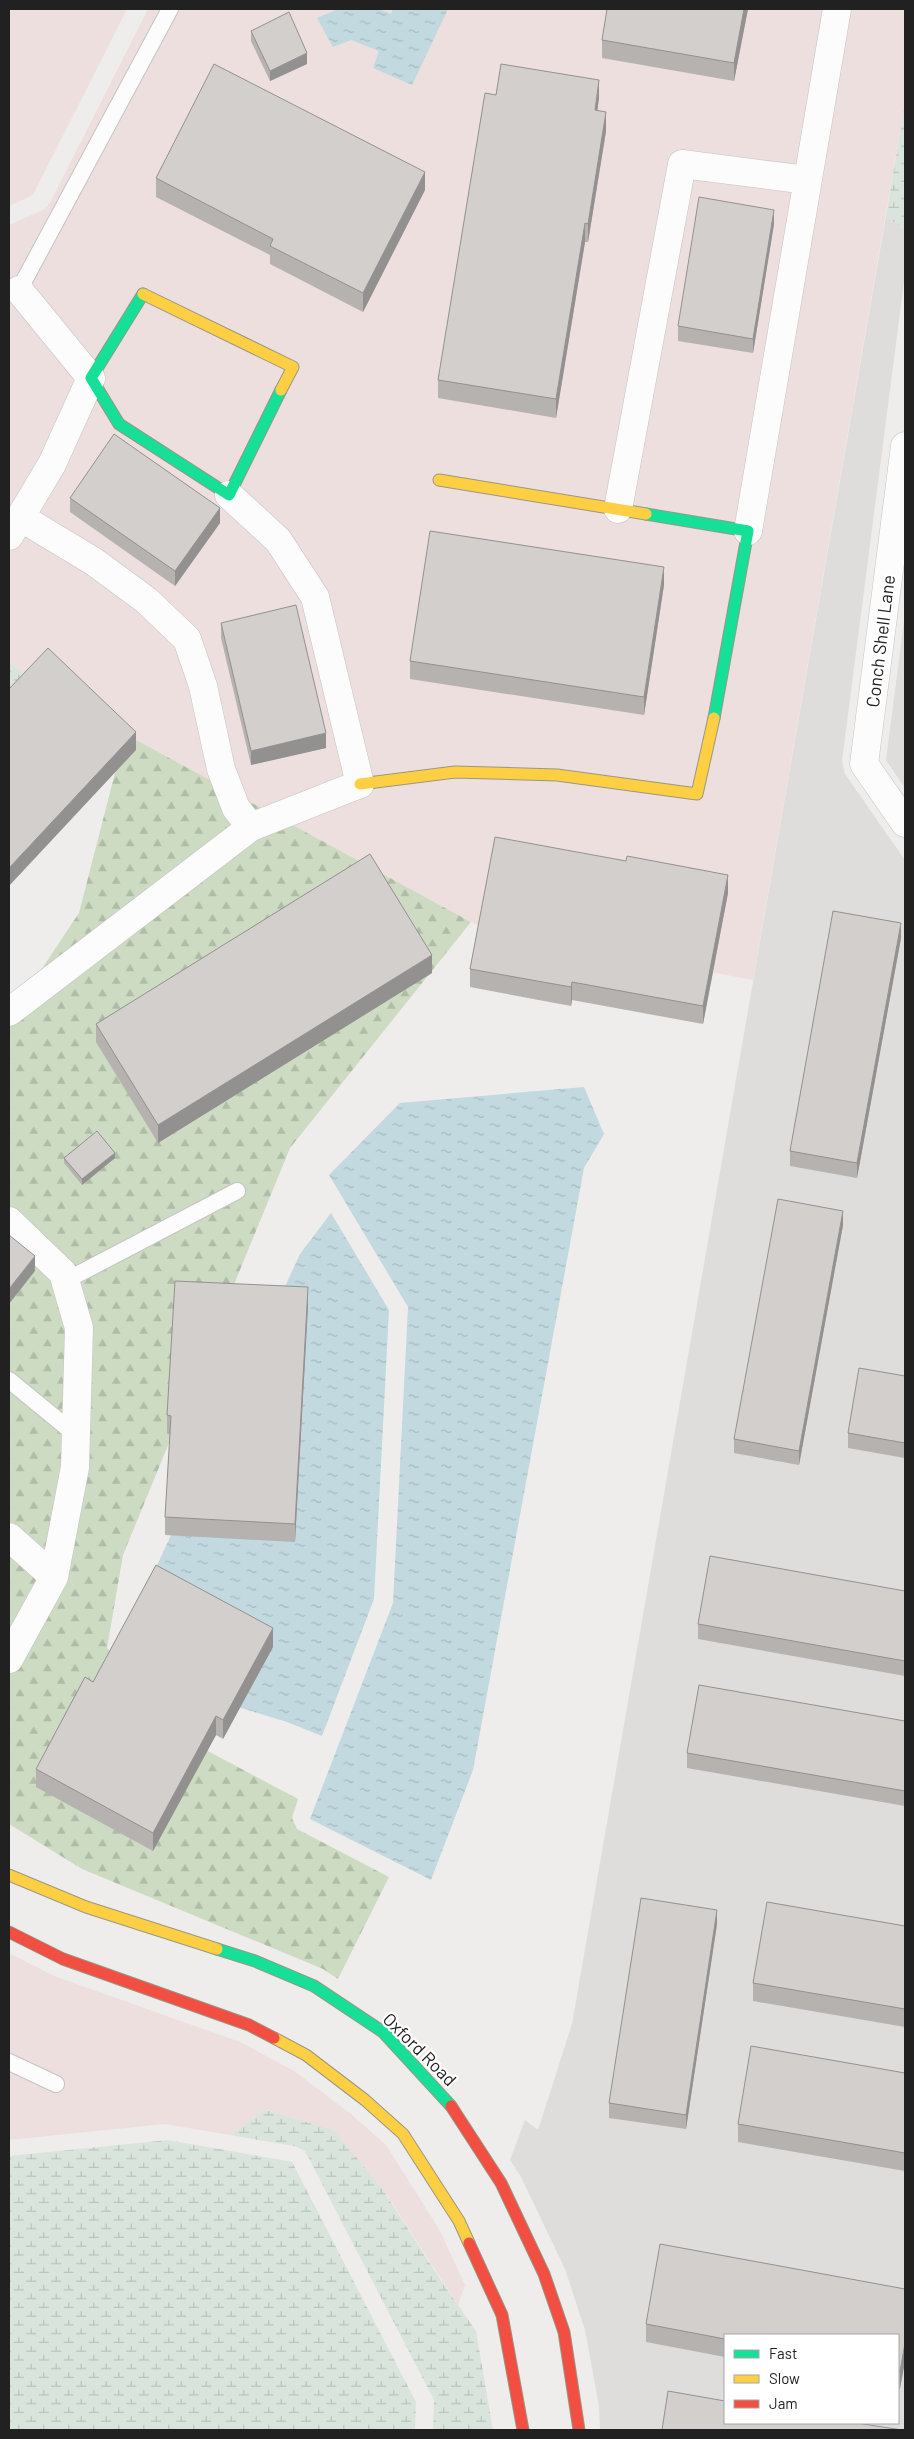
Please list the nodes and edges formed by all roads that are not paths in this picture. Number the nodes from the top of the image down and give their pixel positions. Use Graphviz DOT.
graph roads {
  1 [pos="170,9"];
  2 [pos="836,9"];
  3 [pos="807,180"];
  4 [pos="14,288"];
  5 [pos="91,378"];
  6 [pos="905,446"];
  7 [pos="439,480"];
  8 [pos="229,495"];
  9 [pos="618,509"];
  10 [pos="14,527"];
  11 [pos="748,531"];
  12 [pos="360,784"];
  13 [pos="905,823"];
  14 [pos="250,827"];
  15 [pos="9,1012"];
  16 [pos="237,1191"];
  17 [pos="9,1221"];
  18 [pos="65,1281"];
  19 [pos="9,1380"];
  20 [pos="76,1435"];
  21 [pos="9,1537"];
  22 [pos="54,1577"];
  23 [pos="9,1659"];
  24 [pos="9,1875"];
  25 [pos="9,1932"];
  26 [pos="9,2062"];
  27 [pos="56,2084"];
  28 [pos="523,2430"];
  29 [pos="579,2430"];
  1 -- 4 [label="lane"];
  2 -- 3 [label="street"];
  3 -- 9 [label="street"];
  3 -- 11 [label="street"];
  4 -- 5 [label="street"];
  5 -- 8 [label="street"];
  5 -- 8 [label="street"];
  5 -- 10 [label="street"];
  6 -- 13 [label="street, Conch Shell Lane"];
  7 -- 9 [label="street"];
  8 -- 12 [label="street"];
  9 -- 11 [label="street"];
  10 -- 14 [label="street"];
  11 -- 12 [label="street"];
  12 -- 14 [label="street"];
  14 -- 15 [label="street"];
  16 -- 18 [label="lane"];
  17 -- 18 [label="street"];
  18 -- 20 [label="street"];
  19 -- 20 [label="lane"];
  20 -- 22 [label="street"];
  21 -- 22 [label="street"];
  22 -- 23 [label="street"];
  24 -- 29 [label="street, Oxford Road"];
  25 -- 28 [label="street"];
  26 -- 27 [label="lane"];
}
